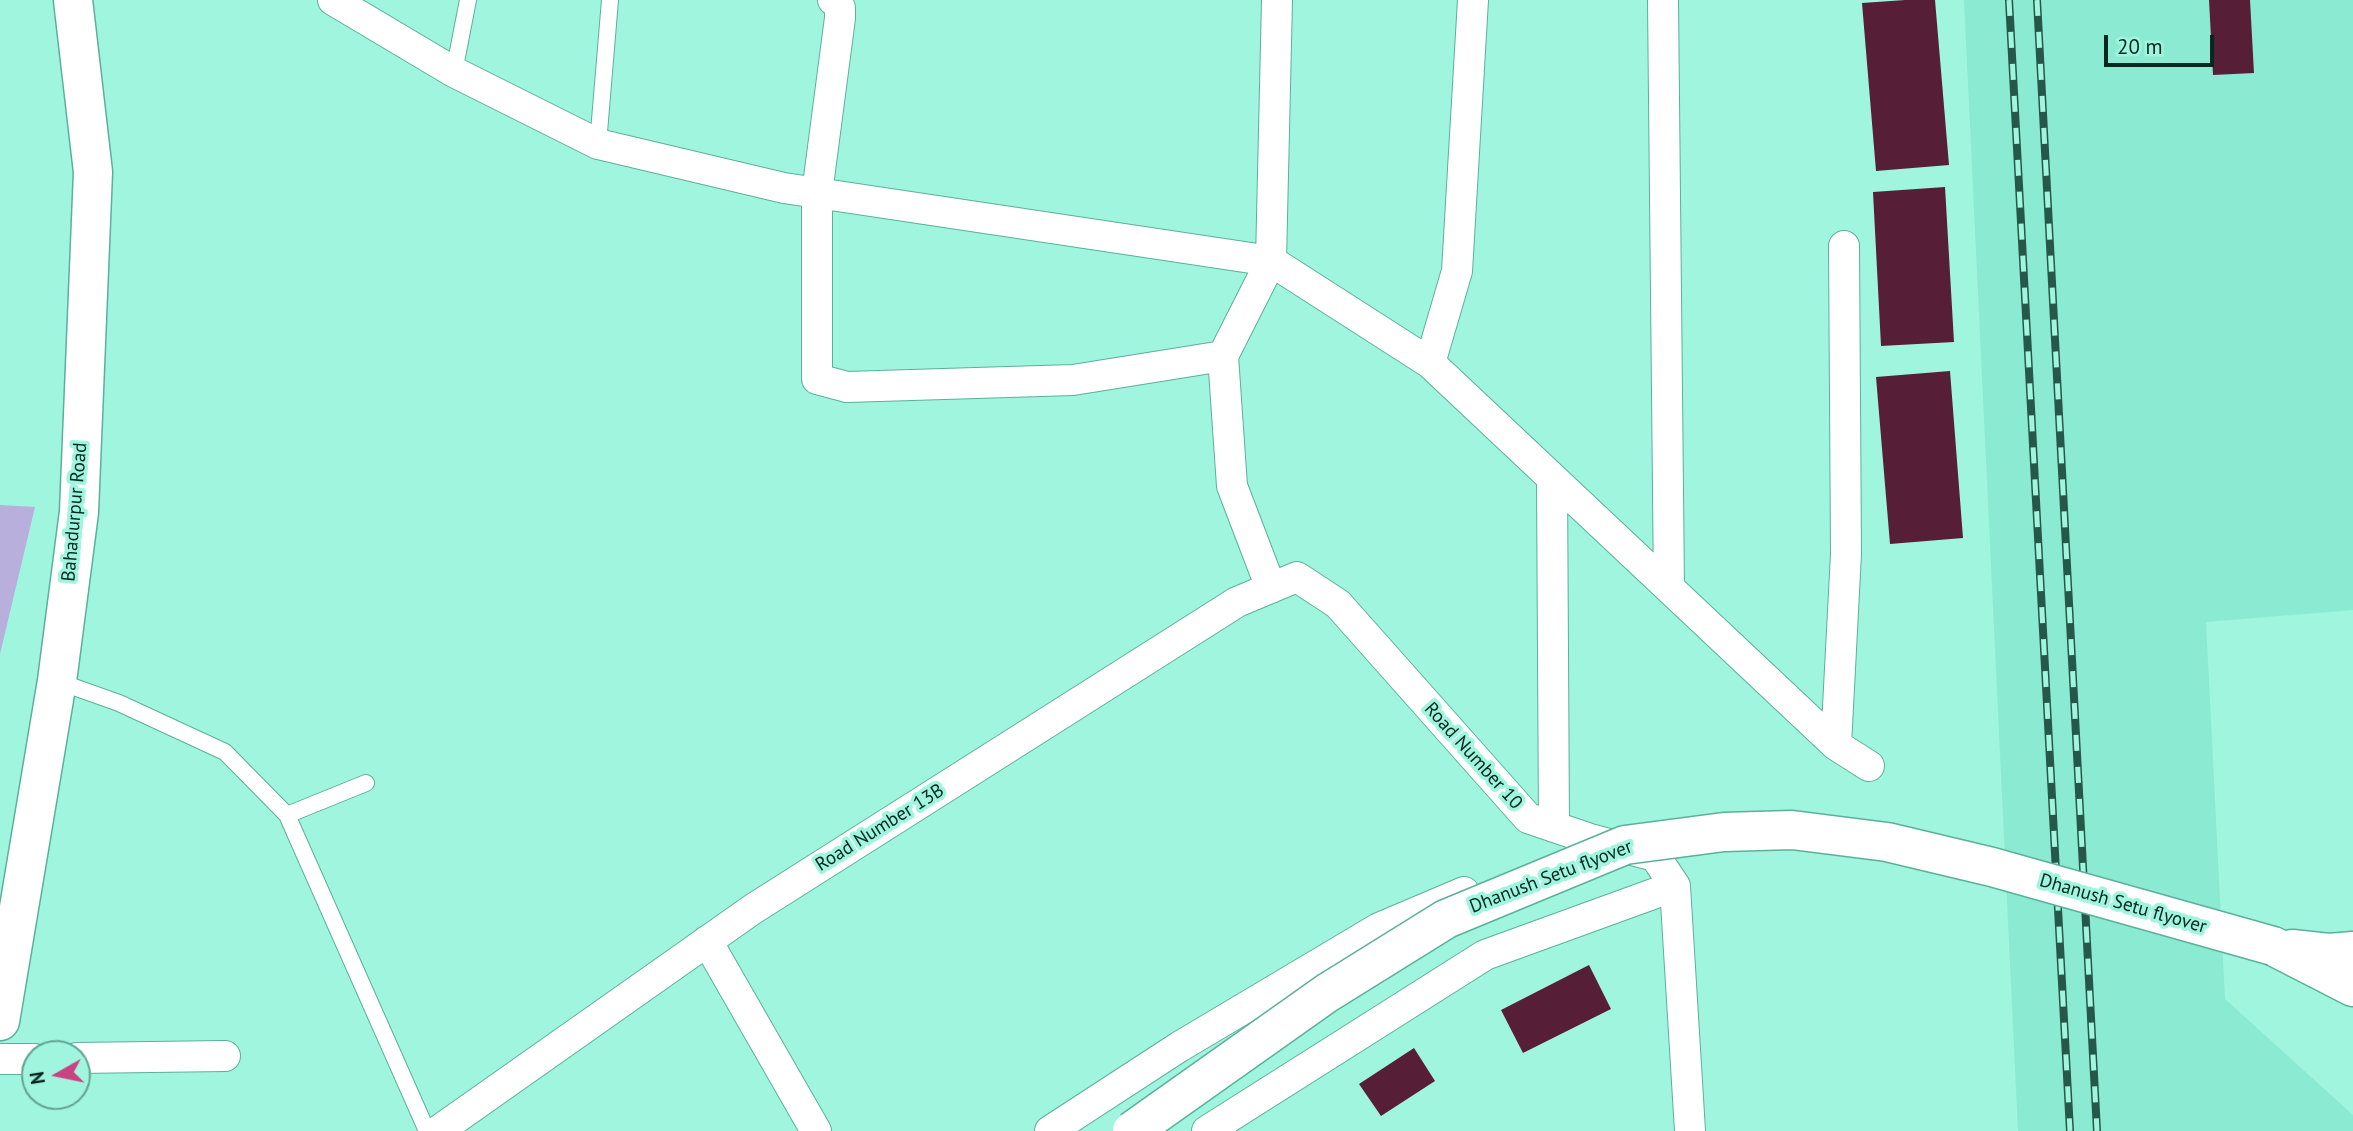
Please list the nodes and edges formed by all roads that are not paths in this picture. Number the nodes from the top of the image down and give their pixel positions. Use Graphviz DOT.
graph roads {
  1 [pos="73,0"];
  2 [pos="333,0"];
  3 [pos="468,0"];
  4 [pos="610,0"];
  5 [pos="833,0"];
  6 [pos="1277,0"];
  7 [pos="1473,0"];
  8 [pos="1663,0"];
  9 [pos="454,72"];
  10 [pos="598,144"];
  11 [pos="817,193"];
  12 [pos="1844,246"];
  13 [pos="1271,261"];
  14 [pos="1223,356"];
  15 [pos="1430,363"];
  16 [pos="1552,480"];
  17 [pos="1271,588"];
  18 [pos="1669,588"];
  19 [pos="1338,604"];
  20 [pos="57,681"];
  21 [pos="1836,745"];
  22 [pos="1869,766"];
  23 [pos="366,782"];
  24 [pos="287,815"];
  25 [pos="1554,827"];
  26 [pos="1590,839"];
  27 [pos="1675,886"];
  28 [pos="707,941"];
  29 [pos="2273,946"];
  30 [pos="2353,951"];
  31 [pos="2353,987"];
  32 [pos="0,1021"];
  33 [pos="225,1056"];
  34 [pos="91,1058"];
  35 [pos="0,1059"];
  36 [pos="21,1059"];
  37 [pos="428,1131"];
  38 [pos="438,1131"];
  39 [pos="816,1131"];
  40 [pos="1050,1131"];
  41 [pos="1132,1131"];
  42 [pos="1207,1131"];
  43 [pos="1690,1131"];
  1 -- 20 [label="main road, Bahadurpur Road"];
  2 -- 9 [label="street"];
  3 -- 9 [label="lane"];
  4 -- 10 [label="lane"];
  5 -- 11 [label="street"];
  6 -- 13 [label="street"];
  7 -- 15 [label="street"];
  8 -- 18 [label="street"];
  9 -- 10 [label="street"];
  10 -- 11 [label="street"];
  11 -- 13 [label="street"];
  11 -- 14 [label="street"];
  12 -- 21 [label="street"];
  13 -- 14 [label="street"];
  13 -- 15 [label="street"];
  14 -- 17 [label="street"];
  15 -- 16 [label="street"];
  16 -- 18 [label="street"];
  16 -- 25 [label="street"];
  17 -- 19 [label="street, Road Number 13B"];
  17 -- 28 [label="street, Road Number 13B"];
  18 -- 21 [label="street"];
  19 -- 25 [label="street, Road Number 10"];
  20 -- 24 [label="lane"];
  20 -- 32 [label="main road, Bahadurpur Road"];
  21 -- 22 [label="street"];
  23 -- 24 [label="lane"];
  24 -- 37 [label="lane"];
  25 -- 26 [label="street, Road Number 10"];
  26 -- 27 [label="street, Road Number 10"];
  26 -- 40 [label="street"];
  27 -- 42 [label="street"];
  27 -- 43 [label="street"];
  28 -- 38 [label="street, Road Number 13B"];
  28 -- 39 [label="street"];
  29 -- 30 [label="main road"];
  29 -- 31 [label="main road"];
  29 -- 41 [label="main road, Dhanush Setu flyover, bridge"];
  33 -- 34 [label="street"];
  35 -- 36 [label="street"];
}
